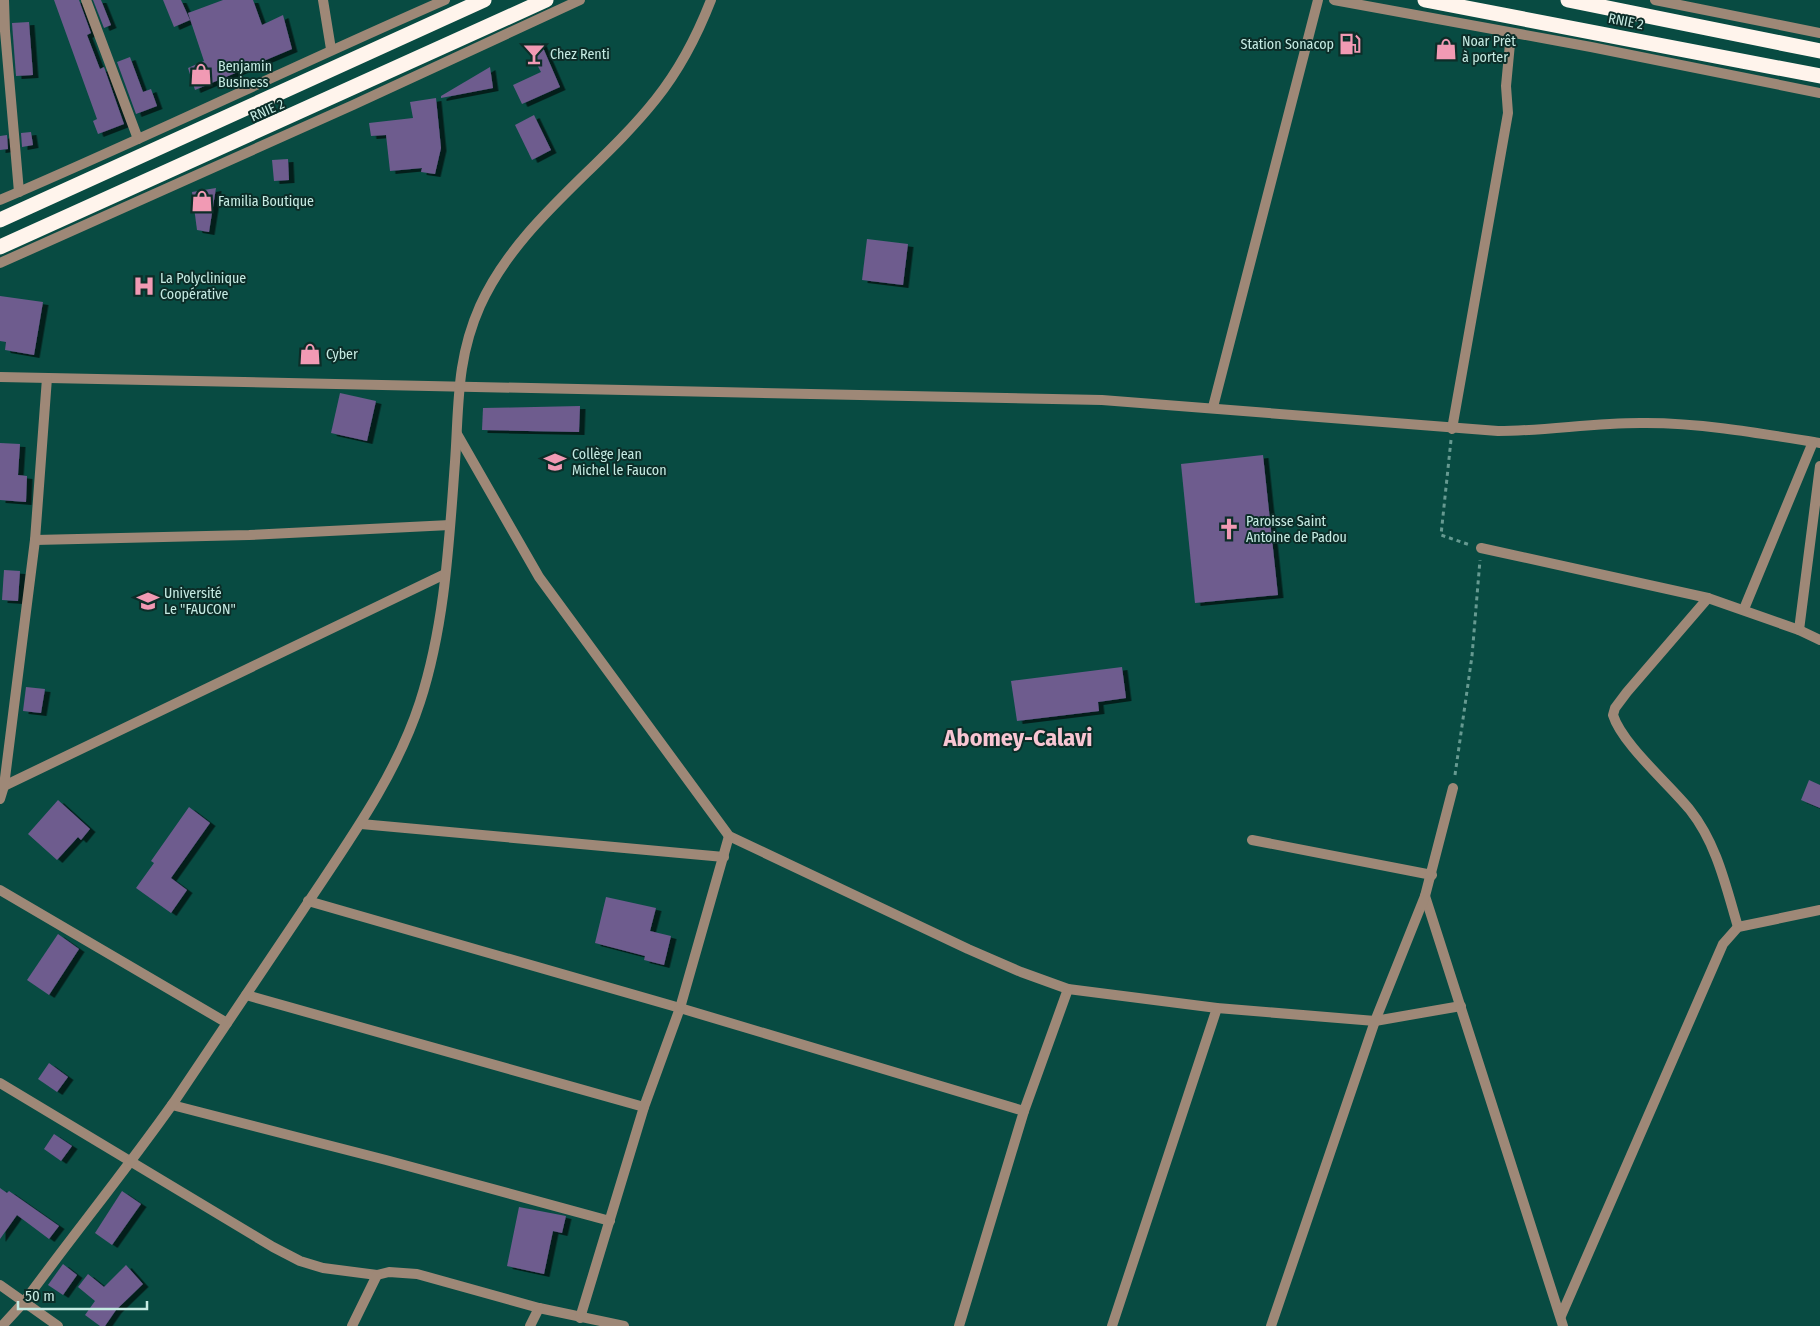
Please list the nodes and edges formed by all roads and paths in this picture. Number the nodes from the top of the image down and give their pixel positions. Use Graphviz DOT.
graph roads {
  1 [pos="4,0"];
  2 [pos="86,0"];
  3 [pos="323,0"];
  4 [pos="445,0"];
  5 [pos="484,0"];
  6 [pos="546,0"];
  7 [pos="580,0"];
  8 [pos="710,0"];
  9 [pos="1318,0"];
  10 [pos="1334,0"];
  11 [pos="1425,0"];
  12 [pos="1568,0"];
  13 [pos="1655,0"];
  14 [pos="1511,33"];
  15 [pos="1820,33"];
  16 [pos="331,49"];
  17 [pos="1820,51"];
  18 [pos="1820,76"];
  19 [pos="1820,93"];
  20 [pos="138,139"];
  21 [pos="19,192"];
  22 [pos="0,200"];
  23 [pos="0,220"];
  24 [pos="0,247"];
  25 [pos="0,263"];
  26 [pos="0,377"];
  27 [pos="47,378"];
  28 [pos="458,386"];
  29 [pos="1213,407"];
  30 [pos="1452,428"];
  31 [pos="457,434"];
  32 [pos="1816,443"];
  33 [pos="1820,466"];
  34 [pos="450,525"];
  35 [pos="35,540"];
  36 [pos="1481,548"];
  37 [pos="445,574"];
  38 [pos="1708,598"];
  39 [pos="1744,609"];
  40 [pos="1800,630"];
  41 [pos="1820,640"];
  42 [pos="4,786"];
  43 [pos="1453,788"];
  44 [pos="0,799"];
  45 [pos="361,824"];
  46 [pos="729,836"];
  47 [pos="1252,840"];
  48 [pos="724,857"];
  49 [pos="1432,874"];
  50 [pos="0,890"];
  51 [pos="1425,896"];
  52 [pos="308,901"];
  53 [pos="1820,910"];
  54 [pos="1738,927"];
  55 [pos="1068,989"];
  56 [pos="246,995"];
  57 [pos="1460,1006"];
  58 [pos="680,1008"];
  59 [pos="1217,1008"];
  60 [pos="1375,1021"];
  61 [pos="227,1023"];
  62 [pos="0,1083"];
  63 [pos="172,1105"];
  64 [pos="644,1107"];
  65 [pos="1024,1111"];
  66 [pos="128,1162"];
  67 [pos="610,1221"];
  68 [pos="377,1275"];
  69 [pos="0,1286"];
  70 [pos="24,1302"];
  71 [pos="539,1308"];
  72 [pos="580,1318"];
  73 [pos="1562,1321"];
  74 [pos="2,1326"];
  75 [pos="58,1326"];
  76 [pos="352,1326"];
  77 [pos="530,1326"];
  78 [pos="624,1326"];
  79 [pos="959,1326"];
  80 [pos="1112,1326"];
  81 [pos="1271,1326"];
  1 -- 21 [label="street"];
  2 -- 20 [label="street"];
  3 -- 16 [label="street"];
  4 -- 16 [label="street"];
  5 -- 23 [label="highway, RNIE 2 / RNIE 2"];
  6 -- 24 [label="highway, RNIE 2 / RNIE 2"];
  7 -- 25 [label="street"];
  8 -- 28 [label="street"];
  9 -- 29 [label="street"];
  10 -- 14 [label="street"];
  11 -- 18 [label="highway, RNIE 2 / RNIE 2"];
  12 -- 17 [label="highway, RNIE 2 / RNIE 2"];
  13 -- 15 [label="street"];
  14 -- 19 [label="street"];
  14 -- 30 [label="street"];
  16 -- 20 [label="street"];
  20 -- 21 [label="street"];
  21 -- 22 [label="street"];
  26 -- 27 [label="street"];
  27 -- 28 [label="street"];
  27 -- 35 [label="street"];
  28 -- 29 [label="street"];
  28 -- 31 [label="street"];
  29 -- 30 [label="street"];
  30 -- 32 [label="street"];
  30 -- 36 [label="path"];
  31 -- 34 [label="street"];
  31 -- 46 [label="street"];
  32 -- 39 [label="street"];
  33 -- 40 [label="street"];
  34 -- 35 [label="street"];
  34 -- 37 [label="street"];
  35 -- 42 [label="street"];
  36 -- 38 [label="street"];
  36 -- 43 [label="path"];
  37 -- 42 [label="street"];
  37 -- 45 [label="street"];
  38 -- 39 [label="street"];
  38 -- 54 [label="street"];
  39 -- 40 [label="street"];
  40 -- 41 [label="street"];
  42 -- 44 [label="street"];
  43 -- 49 [label="street"];
  45 -- 48 [label="street"];
  45 -- 52 [label="street"];
  46 -- 48 [label="street"];
  46 -- 55 [label="street"];
  47 -- 49 [label="street"];
  48 -- 58 [label="street"];
  49 -- 51 [label="street"];
  50 -- 61 [label="street"];
  51 -- 57 [label="street"];
  51 -- 60 [label="street"];
  52 -- 56 [label="street"];
  52 -- 58 [label="street"];
  53 -- 54 [label="street"];
  54 -- 73 [label="street"];
  55 -- 59 [label="street"];
  55 -- 65 [label="street"];
  56 -- 61 [label="street"];
  56 -- 64 [label="street"];
  57 -- 60 [label="street"];
  57 -- 73 [label="street"];
  58 -- 64 [label="street"];
  58 -- 65 [label="street"];
  59 -- 60 [label="street"];
  59 -- 80 [label="street"];
  60 -- 81 [label="street"];
  61 -- 63 [label="street"];
  62 -- 66 [label="street"];
  63 -- 66 [label="street"];
  63 -- 67 [label="street"];
  64 -- 67 [label="street"];
  65 -- 79 [label="street"];
  66 -- 68 [label="street"];
  66 -- 70 [label="street"];
  67 -- 72 [label="street"];
  68 -- 71 [label="street"];
  68 -- 76 [label="street"];
  69 -- 70 [label="street"];
  70 -- 74 [label="street"];
  70 -- 75 [label="street"];
  71 -- 72 [label="street"];
  71 -- 77 [label="street"];
  72 -- 78 [label="street"];
}
